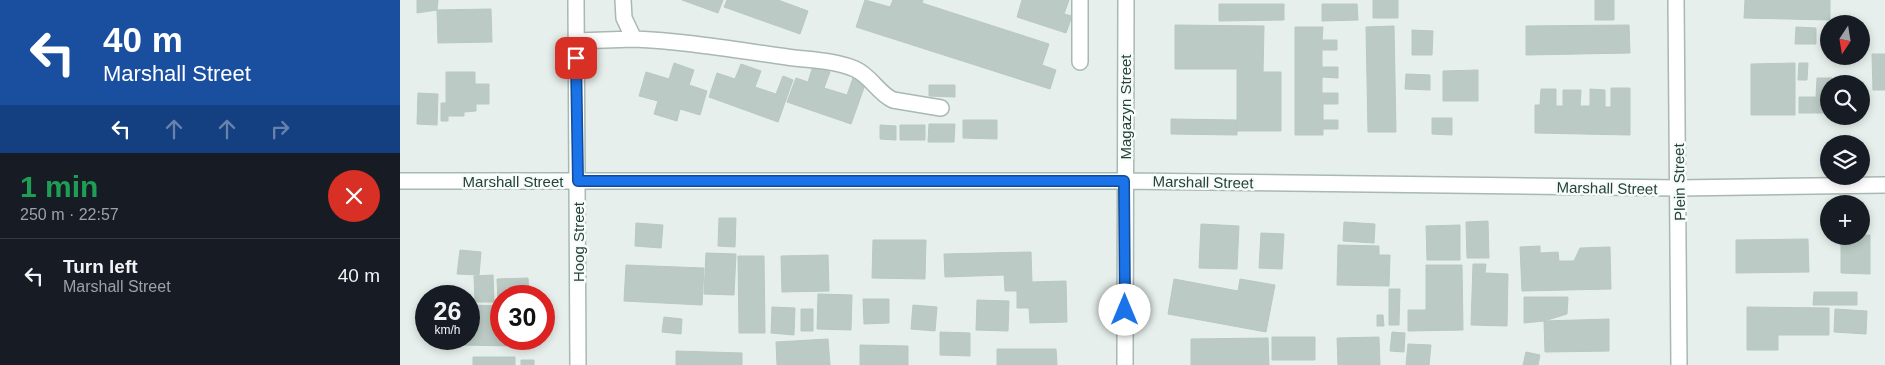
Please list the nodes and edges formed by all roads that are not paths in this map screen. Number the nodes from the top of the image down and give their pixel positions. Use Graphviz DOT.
graph roads {
  1 [pos="576,0"];
  2 [pos="623,0"];
  3 [pos="1080,0"];
  4 [pos="1126,0"];
  5 [pos="1676,0"];
  6 [pos="634,39"];
  7 [pos="576,41"];
  8 [pos="1080,62"];
  9 [pos="941,108"];
  10 [pos="400,181"];
  11 [pos="578,181"];
  12 [pos="1124,181"];
  13 [pos="1885,184"];
  14 [pos="1679,188"];
  15 [pos="578,365"];
  16 [pos="1125,365"];
  17 [pos="1679,365"];
  1 -- 7 [label="street, Hoog Street"];
  2 -- 6 [label="street"];
  3 -- 8 [label="street"];
  4 -- 12 [label="street, Magazyn Street"];
  5 -- 14 [label="street, Plein Street"];
  6 -- 7 [label="street"];
  6 -- 9 [label="street"];
  7 -- 11 [label="street, Hoog Street"];
  10 -- 11 [label="street, Marshall Street"];
  11 -- 12 [label="street, Marshall Street"];
  11 -- 15 [label="street, Hoog Street"];
  12 -- 14 [label="street, Marshall Street"];
  12 -- 16 [label="street, Magazyn Street"];
  13 -- 14 [label="street, Marshall Street"];
  14 -- 17 [label="street, Plein Street"];
}
